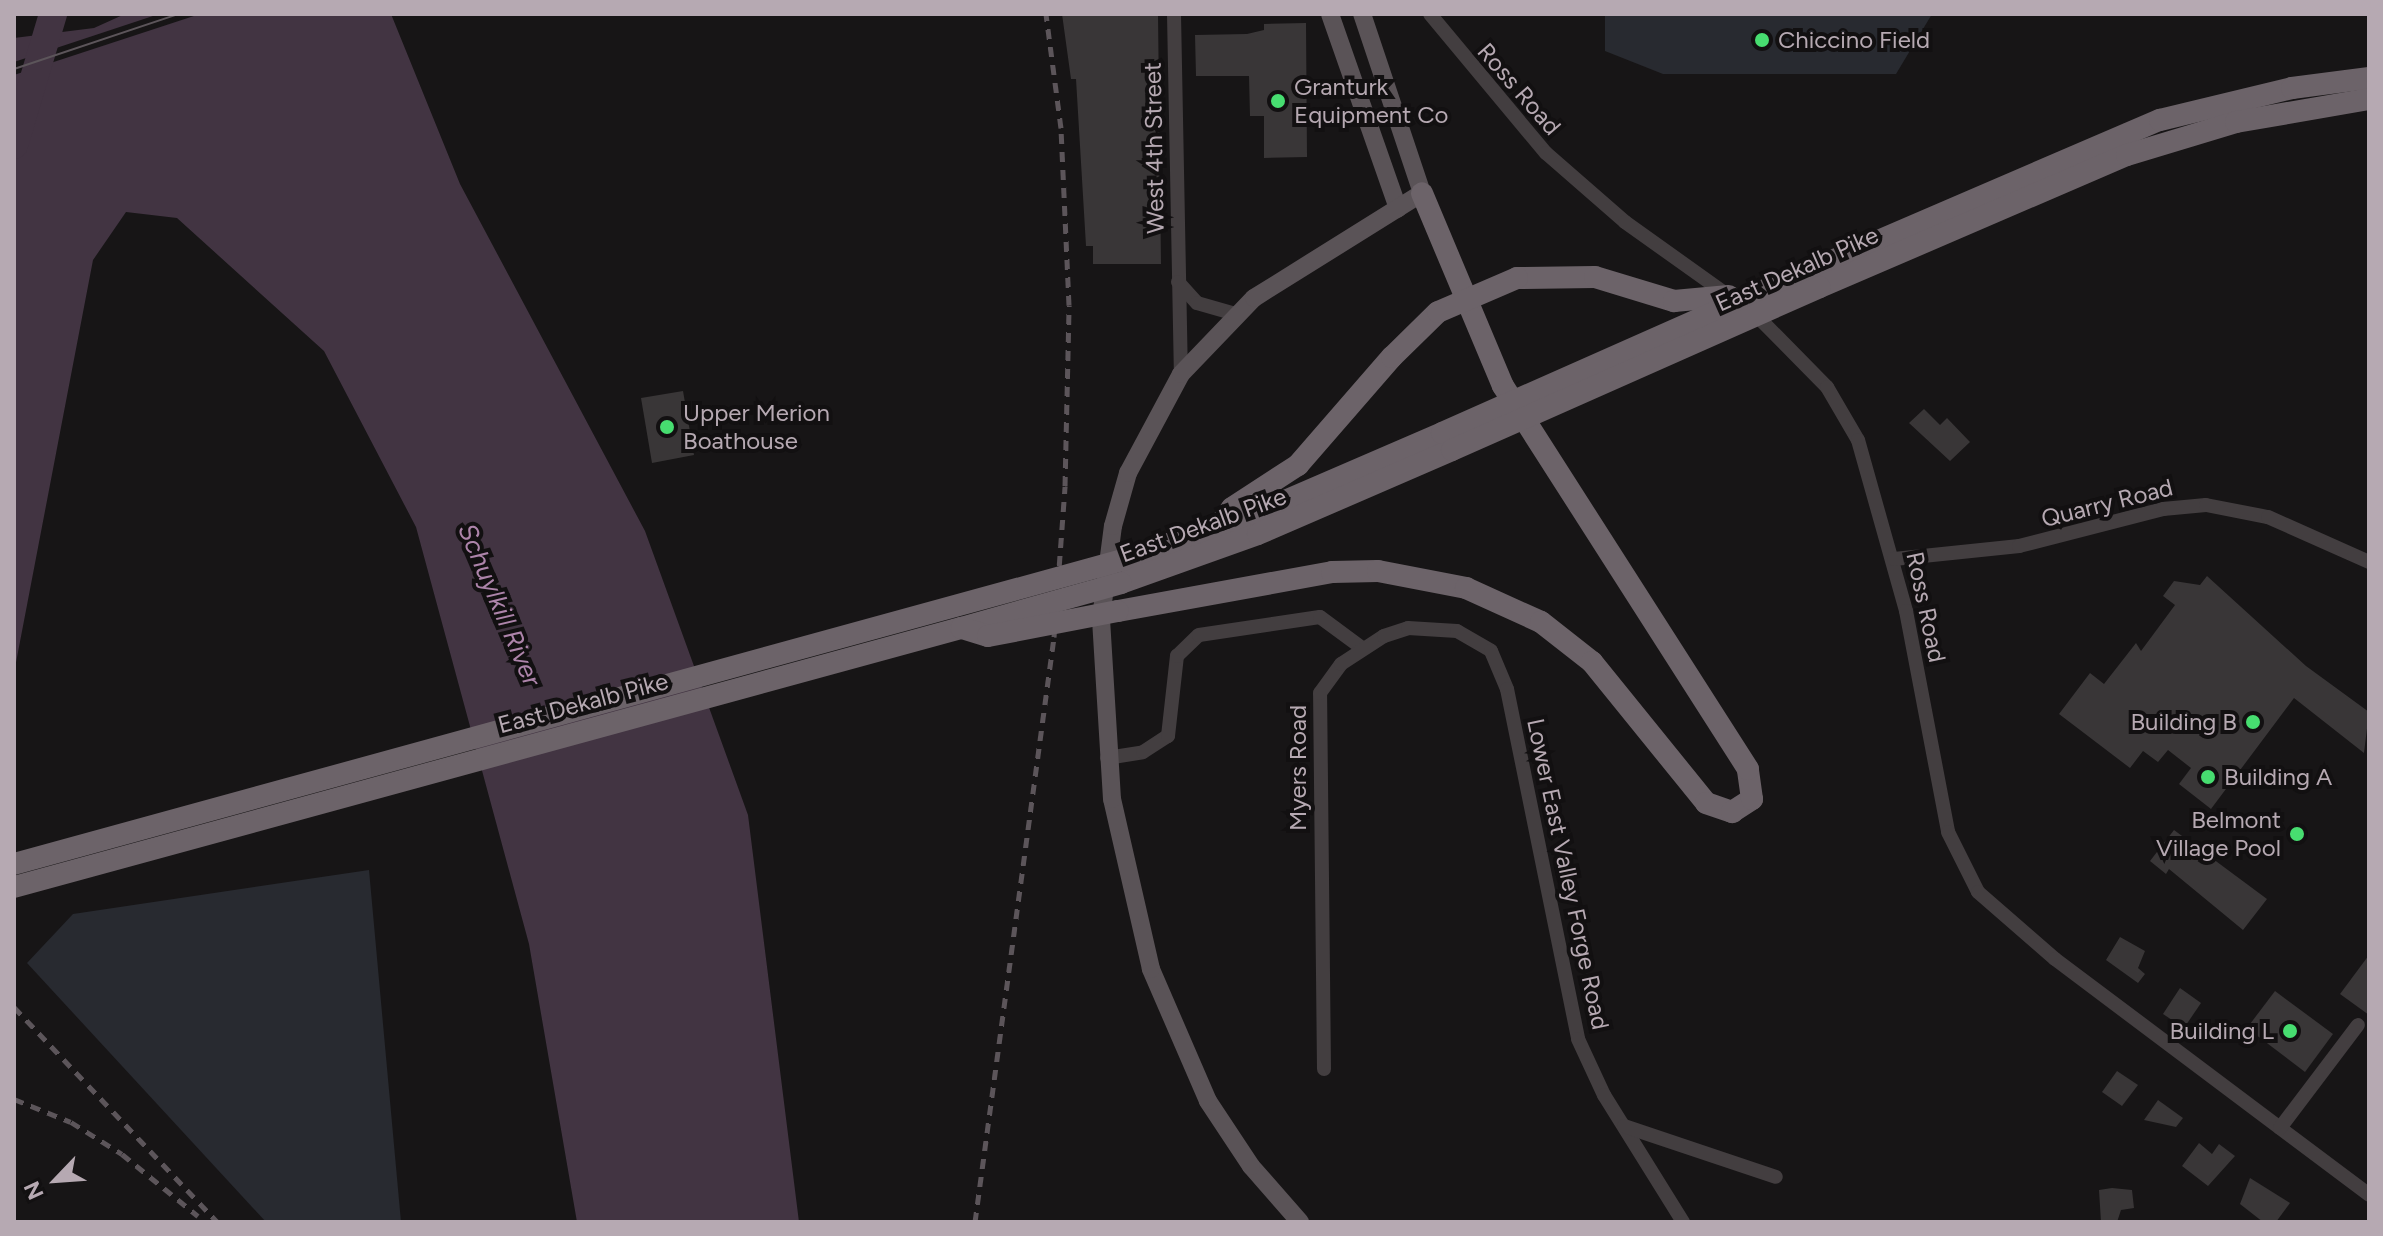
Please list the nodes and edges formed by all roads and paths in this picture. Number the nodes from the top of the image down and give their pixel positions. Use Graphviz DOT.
graph roads {
  1 [pos="1174,14"];
  2 [pos="1330,14"];
  3 [pos="1362,14"];
  4 [pos="1430,14"];
  5 [pos="2369,78"];
  6 [pos="2369,99"];
  7 [pos="1422,193"];
  8 [pos="1398,208"];
  9 [pos="1178,282"];
  10 [pos="1729,296"];
  11 [pos="1235,314"];
  12 [pos="1181,374"];
  13 [pos="1447,442"];
  14 [pos="1217,529"];
  15 [pos="1894,559"];
  16 [pos="2369,562"];
  17 [pos="961,628"];
  18 [pos="1362,648"];
  19 [pos="1107,758"];
  20 [pos="14,864"];
  21 [pos="14,887"];
  22 [pos="2358,1025"];
  23 [pos="1324,1069"];
  24 [pos="1624,1126"];
  25 [pos="2280,1128"];
  26 [pos="1776,1177"];
  27 [pos="2369,1195"];
  28 [pos="1300,1222"];
  29 [pos="1683,1222"];
  1 -- 9 [label="street, West 4th Street"];
  2 -- 8 [label="main road"];
  3 -- 7 [label="main road"];
  4 -- 10 [label="street, Ross Road"];
  5 -- 13 [label="highway, East Dekalb Pike, bridge"];
  6 -- 13 [label="highway, East Dekalb Pike, bridge"];
  7 -- 8 [label="main road"];
  7 -- 17 [label="highway, bridge"];
  8 -- 11 [label="main road"];
  9 -- 11 [label="street"];
  9 -- 12 [label="street, West 4th Street"];
  10 -- 14 [label="highway, bridge"];
  10 -- 15 [label="street, Ross Road"];
  11 -- 12 [label="main road"];
  12 -- 19 [label="main road"];
  13 -- 14 [label="highway, East Dekalb Pike"];
  13 -- 17 [label="highway, East Dekalb Pike, bridge"];
  14 -- 20 [label="highway, East Dekalb Pike, bridge"];
  15 -- 16 [label="street, Quarry Road"];
  15 -- 25 [label="street, Ross Road"];
  17 -- 21 [label="highway, East Dekalb Pike"];
  18 -- 19 [label="street"];
  18 -- 23 [label="street, Myers Road"];
  18 -- 24 [label="street, Lower East Valley Forge Road"];
  19 -- 28 [label="main road"];
  22 -- 25 [label="street"];
  24 -- 26 [label="street"];
  24 -- 29 [label="street, Lower East Valley Forge Road"];
  25 -- 27 [label="street, Ross Road"];
}
